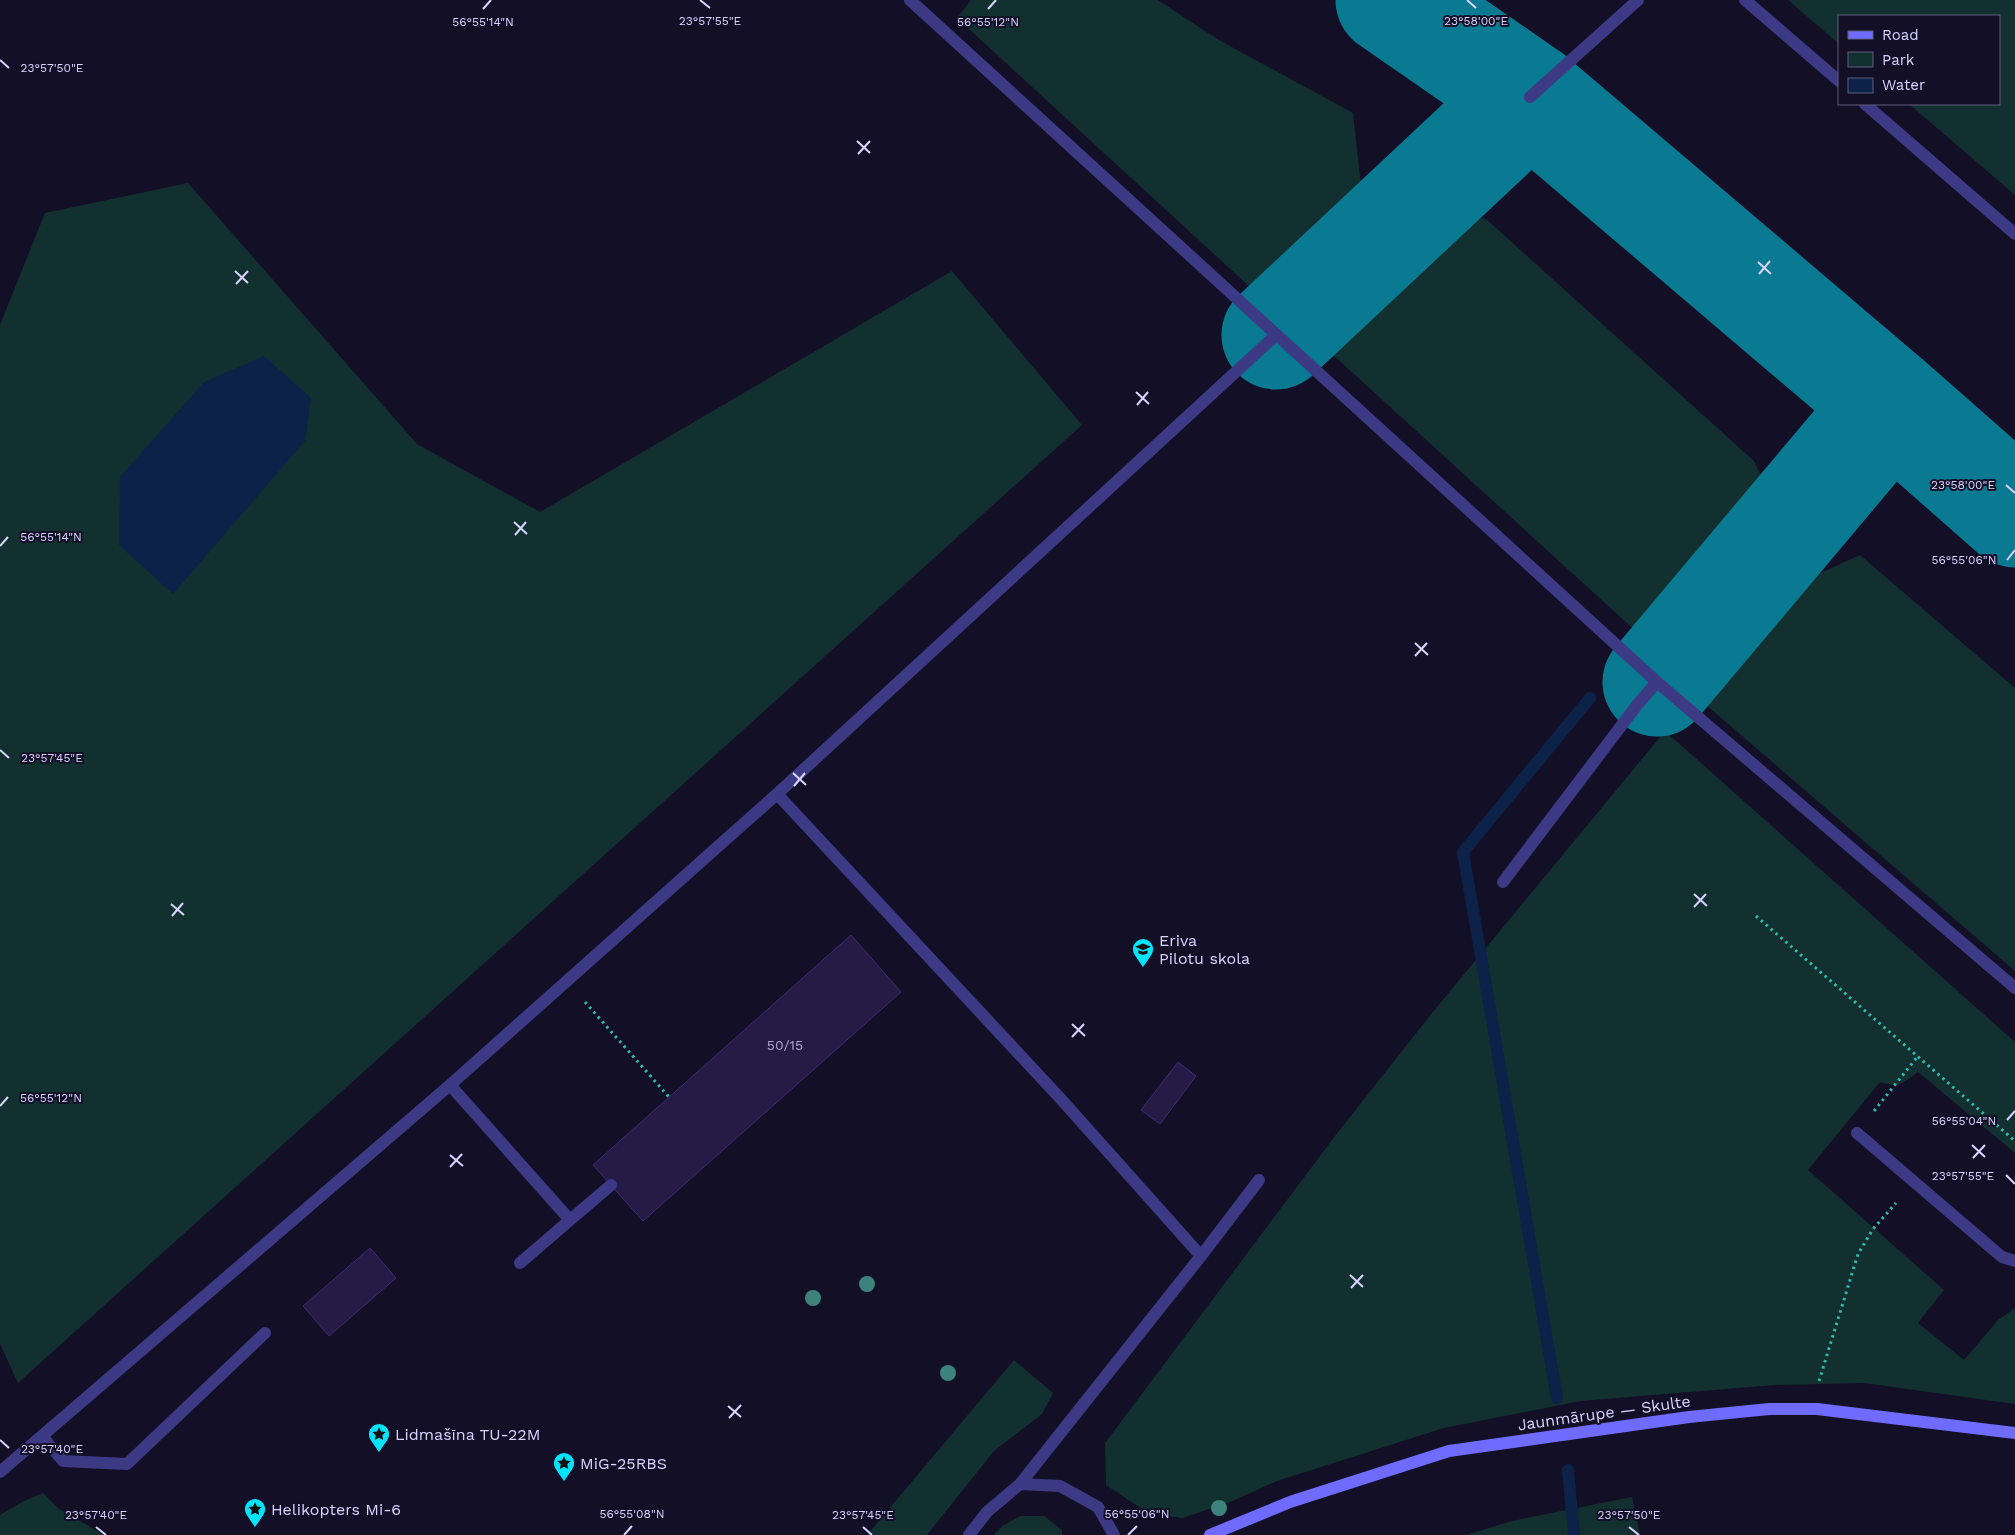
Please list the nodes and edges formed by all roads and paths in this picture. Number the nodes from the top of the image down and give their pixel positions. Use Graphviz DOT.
graph roads {
  1 [pos="910,0"];
  2 [pos="1638,0"];
  3 [pos="1745,0"];
  4 [pos="1838,80"];
  5 [pos="1530,97"];
  6 [pos="1866,105"];
  7 [pos="2015,234"];
  8 [pos="1276,335"];
  9 [pos="1657,682"];
  10 [pos="777,794"];
  11 [pos="1503,882"];
  12 [pos="1756,916"];
  13 [pos="566,981"];
  14 [pos="2015,988"];
  15 [pos="1918,1056"];
  16 [pos="450,1085"];
  17 [pos="669,1097"];
  18 [pos="1857,1133"];
  19 [pos="2015,1141"];
  20 [pos="1259,1180"];
  21 [pos="1914,1182"];
  22 [pos="611,1185"];
  23 [pos="570,1220"];
  24 [pos="1201,1256"];
  25 [pos="2015,1261"];
  26 [pos="520,1263"];
  27 [pos="265,1333"];
  28 [pos="1817,1409"];
  29 [pos="2015,1433"];
  30 [pos="42,1436"];
  31 [pos="0,1472"];
  32 [pos="1020,1484"];
  33 [pos="969,1535"];
  34 [pos="1114,1535"];
  35 [pos="1210,1535"];
  1 -- 8 [label="lane"];
  2 -- 5 [label="lane"];
  3 -- 4 [label="lane"];
  6 -- 7 [label="lane"];
  8 -- 9 [label="lane"];
  8 -- 10 [label="lane"];
  9 -- 11 [label="lane"];
  9 -- 14 [label="lane"];
  10 -- 13 [label="lane"];
  10 -- 24 [label="lane"];
  12 -- 15 [label="path"];
  13 -- 16 [label="lane"];
  13 -- 17 [label="path"];
  15 -- 18 [label="path"];
  15 -- 19 [label="path"];
  16 -- 23 [label="lane"];
  16 -- 30 [label="lane"];
  18 -- 21 [label="lane"];
  20 -- 24 [label="lane"];
  21 -- 25 [label="lane"];
  21 -- 28 [label="path"];
  22 -- 23 [label="lane"];
  23 -- 26 [label="lane"];
  24 -- 32 [label="lane"];
  27 -- 30 [label="lane"];
  28 -- 29 [label="main road, Jaunmārupe — Skulte"];
  28 -- 35 [label="main road, Jaunmārupe — Skulte"];
  30 -- 31 [label="lane"];
  32 -- 33 [label="lane"];
  32 -- 34 [label="lane"];
}
